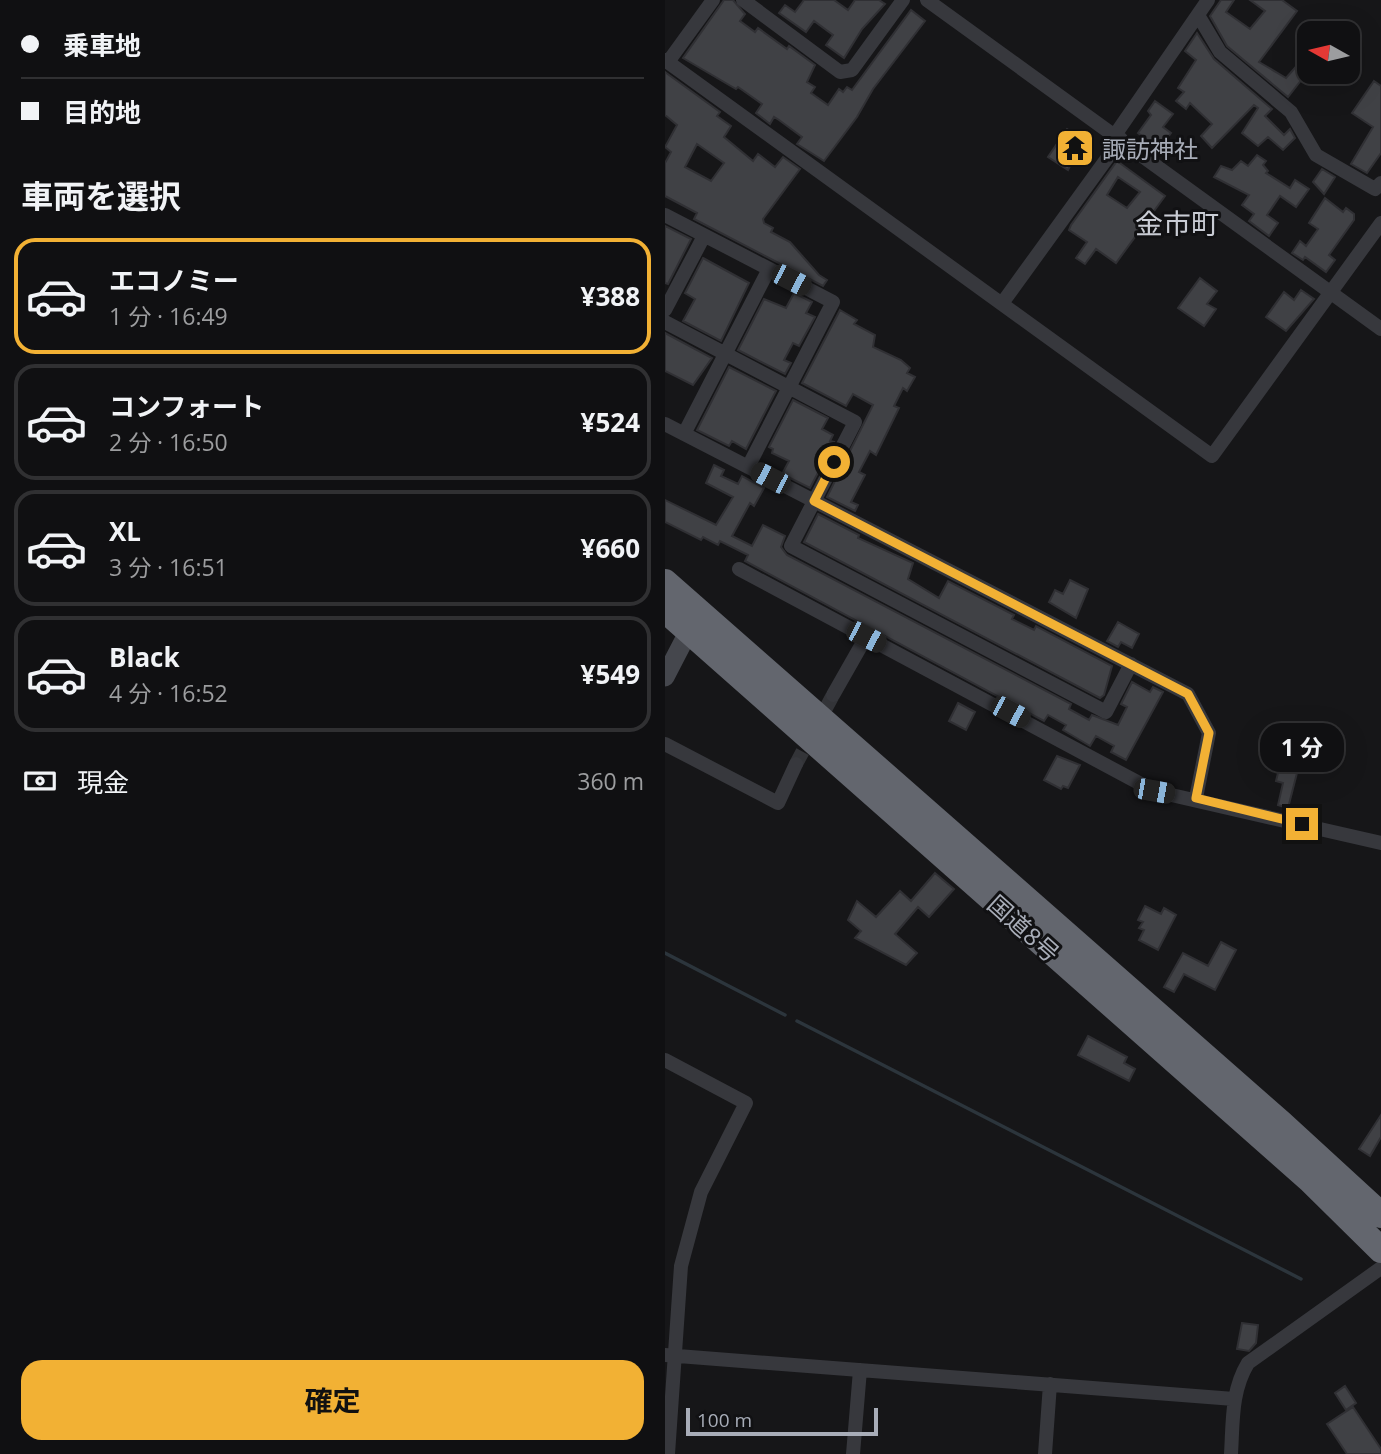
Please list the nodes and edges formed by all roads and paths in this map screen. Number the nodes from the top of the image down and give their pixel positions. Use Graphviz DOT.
graph roads {
  1 [pos="713,0"];
  2 [pos="743,0"];
  3 [pos="903,0"];
  4 [pos="927,0"];
  5 [pos="1208,0"];
  6 [pos="1198,15"];
  7 [pos="666,61"];
  8 [pos="1118,137"];
  9 [pos="1381,184"];
  10 [pos="665,215"];
  11 [pos="1381,223"];
  12 [pos="704,236"];
  13 [pos="769,269"];
  14 [pos="1331,293"];
  15 [pos="1003,302"];
  16 [pos="665,310"];
  17 [pos="665,322"];
  18 [pos="1381,329"];
  19 [pos="726,354"];
  20 [pos="790,388"];
  21 [pos="665,424"];
  22 [pos="684,434"];
  23 [pos="748,467"];
  24 [pos="814,501"];
  25 [pos="739,569"];
  26 [pos="665,582"];
  27 [pos="665,610"];
  28 [pos="693,621"];
  29 [pos="866,637"];
  30 [pos="1131,664"];
  31 [pos="665,677"];
  32 [pos="833,695"];
  33 [pos="665,744"];
  34 [pos="796,764"];
  35 [pos="1196,798"];
  36 [pos="1381,843"];
  37 [pos="665,1060"];
  38 [pos="1282,1124"];
  39 [pos="1381,1194"];
  40 [pos="1381,1215"];
  41 [pos="1381,1250"];
  42 [pos="1381,1268"];
  43 [pos="670,1355"];
  44 [pos="860,1370"];
  45 [pos="1050,1384"];
  46 [pos="1234,1399"];
  47 [pos="668,1454"];
  48 [pos="853,1454"];
  49 [pos="1045,1454"];
  50 [pos="1231,1454"];
  1 -- 7 [label="street"];
  2 -- 3 [label="street"];
  4 -- 8 [label="street"];
  5 -- 6 [label="street"];
  6 -- 8 [label="street"];
  6 -- 9 [label="street"];
  7 -- 15 [label="street"];
  8 -- 14 [label="street"];
  8 -- 15 [label="street"];
  10 -- 12 [label="street"];
  11 -- 14 [label="street"];
  12 -- 13 [label="street"];
  12 -- 16 [label="street"];
  13 -- 19 [label="street"];
  13 -- 20 [label="street"];
  14 -- 15 [label="street"];
  14 -- 18 [label="street"];
  17 -- 19 [label="street"];
  19 -- 20 [label="street"];
  19 -- 22 [label="street"];
  20 -- 23 [label="street"];
  20 -- 24 [label="street"];
  21 -- 22 [label="street"];
  22 -- 23 [label="street"];
  23 -- 24 [label="street"];
  24 -- 30 [label="street"];
  24 -- 30 [label="street"];
  25 -- 29 [label="street"];
  26 -- 28 [label="highway, 国道8号"];
  27 -- 28 [label="highway, 国道8号"];
  28 -- 31 [label="main road"];
  28 -- 38 [label="highway, 国道8号"];
  28 -- 41 [label="highway, 国道8号"];
  29 -- 32 [label="street"];
  29 -- 35 [label="street"];
  30 -- 35 [label="street"];
  33 -- 34 [label="street"];
  35 -- 36 [label="street"];
  37 -- 43 [label="street"];
  38 -- 39 [label="highway"];
  38 -- 40 [label="highway, 国道8号"];
  42 -- 46 [label="street"];
  43 -- 44 [label="street"];
  43 -- 47 [label="street"];
  44 -- 45 [label="street"];
  44 -- 48 [label="street"];
  45 -- 46 [label="street"];
  45 -- 49 [label="street"];
  46 -- 50 [label="street"];
}
